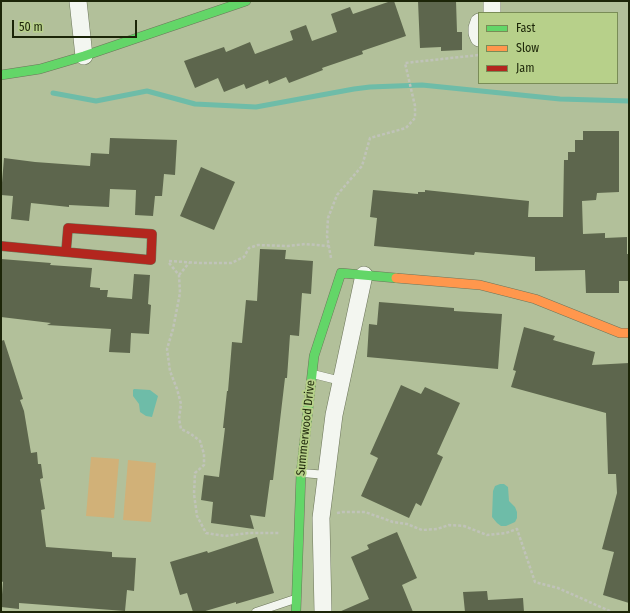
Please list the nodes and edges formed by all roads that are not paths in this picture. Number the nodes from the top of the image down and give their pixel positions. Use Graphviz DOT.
graph roads {
  1 [pos="78,1"];
  2 [pos="246,1"];
  3 [pos="492,1"];
  4 [pos="492,12"];
  5 [pos="84,56"];
  6 [pos="1,75"];
  7 [pos="1,246"];
  8 [pos="66,252"];
  9 [pos="364,275"];
  10 [pos="629,333"];
  11 [pos="312,374"];
  12 [pos="341,381"];
  13 [pos="301,473"];
  14 [pos="327,475"];
  15 [pos="297,598"];
  16 [pos="256,612"];
  17 [pos="296,612"];
  18 [pos="324,612"];
  1 -- 5 [label="street"];
  2 -- 5 [label="street"];
  3 -- 4 [label="street"];
  5 -- 6 [label="street"];
  7 -- 8 [label="street"];
  8 -- 8 [label="street"];
  9 -- 10 [label="street"];
  9 -- 11 [label="street, Summerwood Drive"];
  9 -- 12 [label="street"];
  11 -- 12 [label="lane"];
  11 -- 13 [label="street, Summerwood Drive"];
  12 -- 14 [label="street"];
  13 -- 14 [label="lane"];
  13 -- 15 [label="street, Summerwood Drive"];
  14 -- 18 [label="street"];
  15 -- 16 [label="lane"];
  15 -- 17 [label="street, Summerwood Drive"];
}
